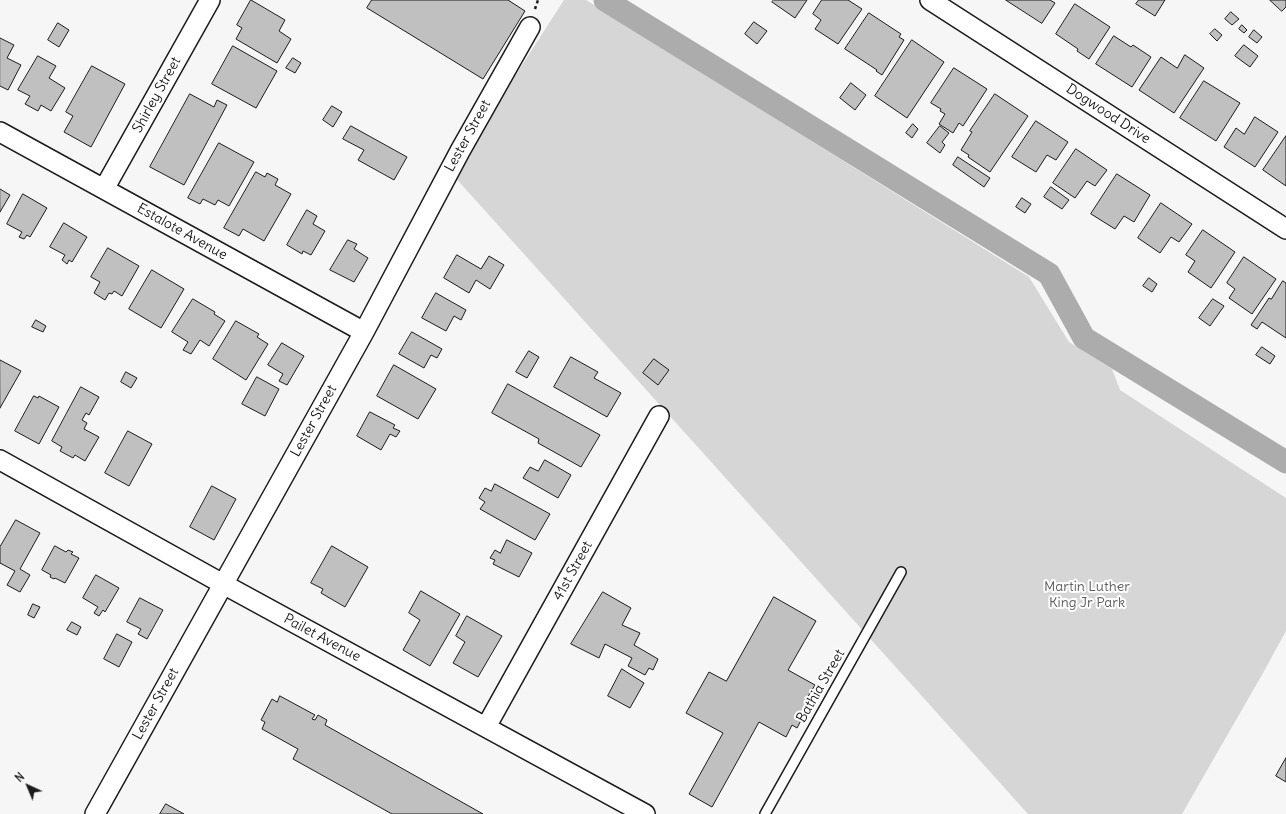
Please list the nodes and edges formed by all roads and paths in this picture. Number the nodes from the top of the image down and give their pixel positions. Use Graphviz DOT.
graph roads {
  1 [pos="210,0"];
  2 [pos="930,0"];
  3 [pos="530,26"];
  4 [pos="0,132"];
  5 [pos="104,190"];
  6 [pos="1286,229"];
  7 [pos="364,332"];
  8 [pos="659,416"];
  9 [pos="0,460"];
  10 [pos="901,572"];
  11 [pos="223,584"];
  12 [pos="486,727"];
  13 [pos="95,814"];
  14 [pos="645,814"];
  15 [pos="765,814"];
  1 -- 5 [label="street, Shirley Street"];
  2 -- 6 [label="street, Dogwood Drive"];
  3 -- 7 [label="street, Lester Street"];
  4 -- 5 [label="street, Estalote Avenue"];
  5 -- 7 [label="street, Estalote Avenue"];
  7 -- 11 [label="street, Lester Street"];
  8 -- 12 [label="street, 41st Street"];
  9 -- 11 [label="street, Pailet Avenue"];
  10 -- 15 [label="lane, Bathia Street"];
  11 -- 12 [label="street, Pailet Avenue"];
  11 -- 13 [label="street, Lester Street"];
  12 -- 14 [label="street, Pailet Avenue"];
}
